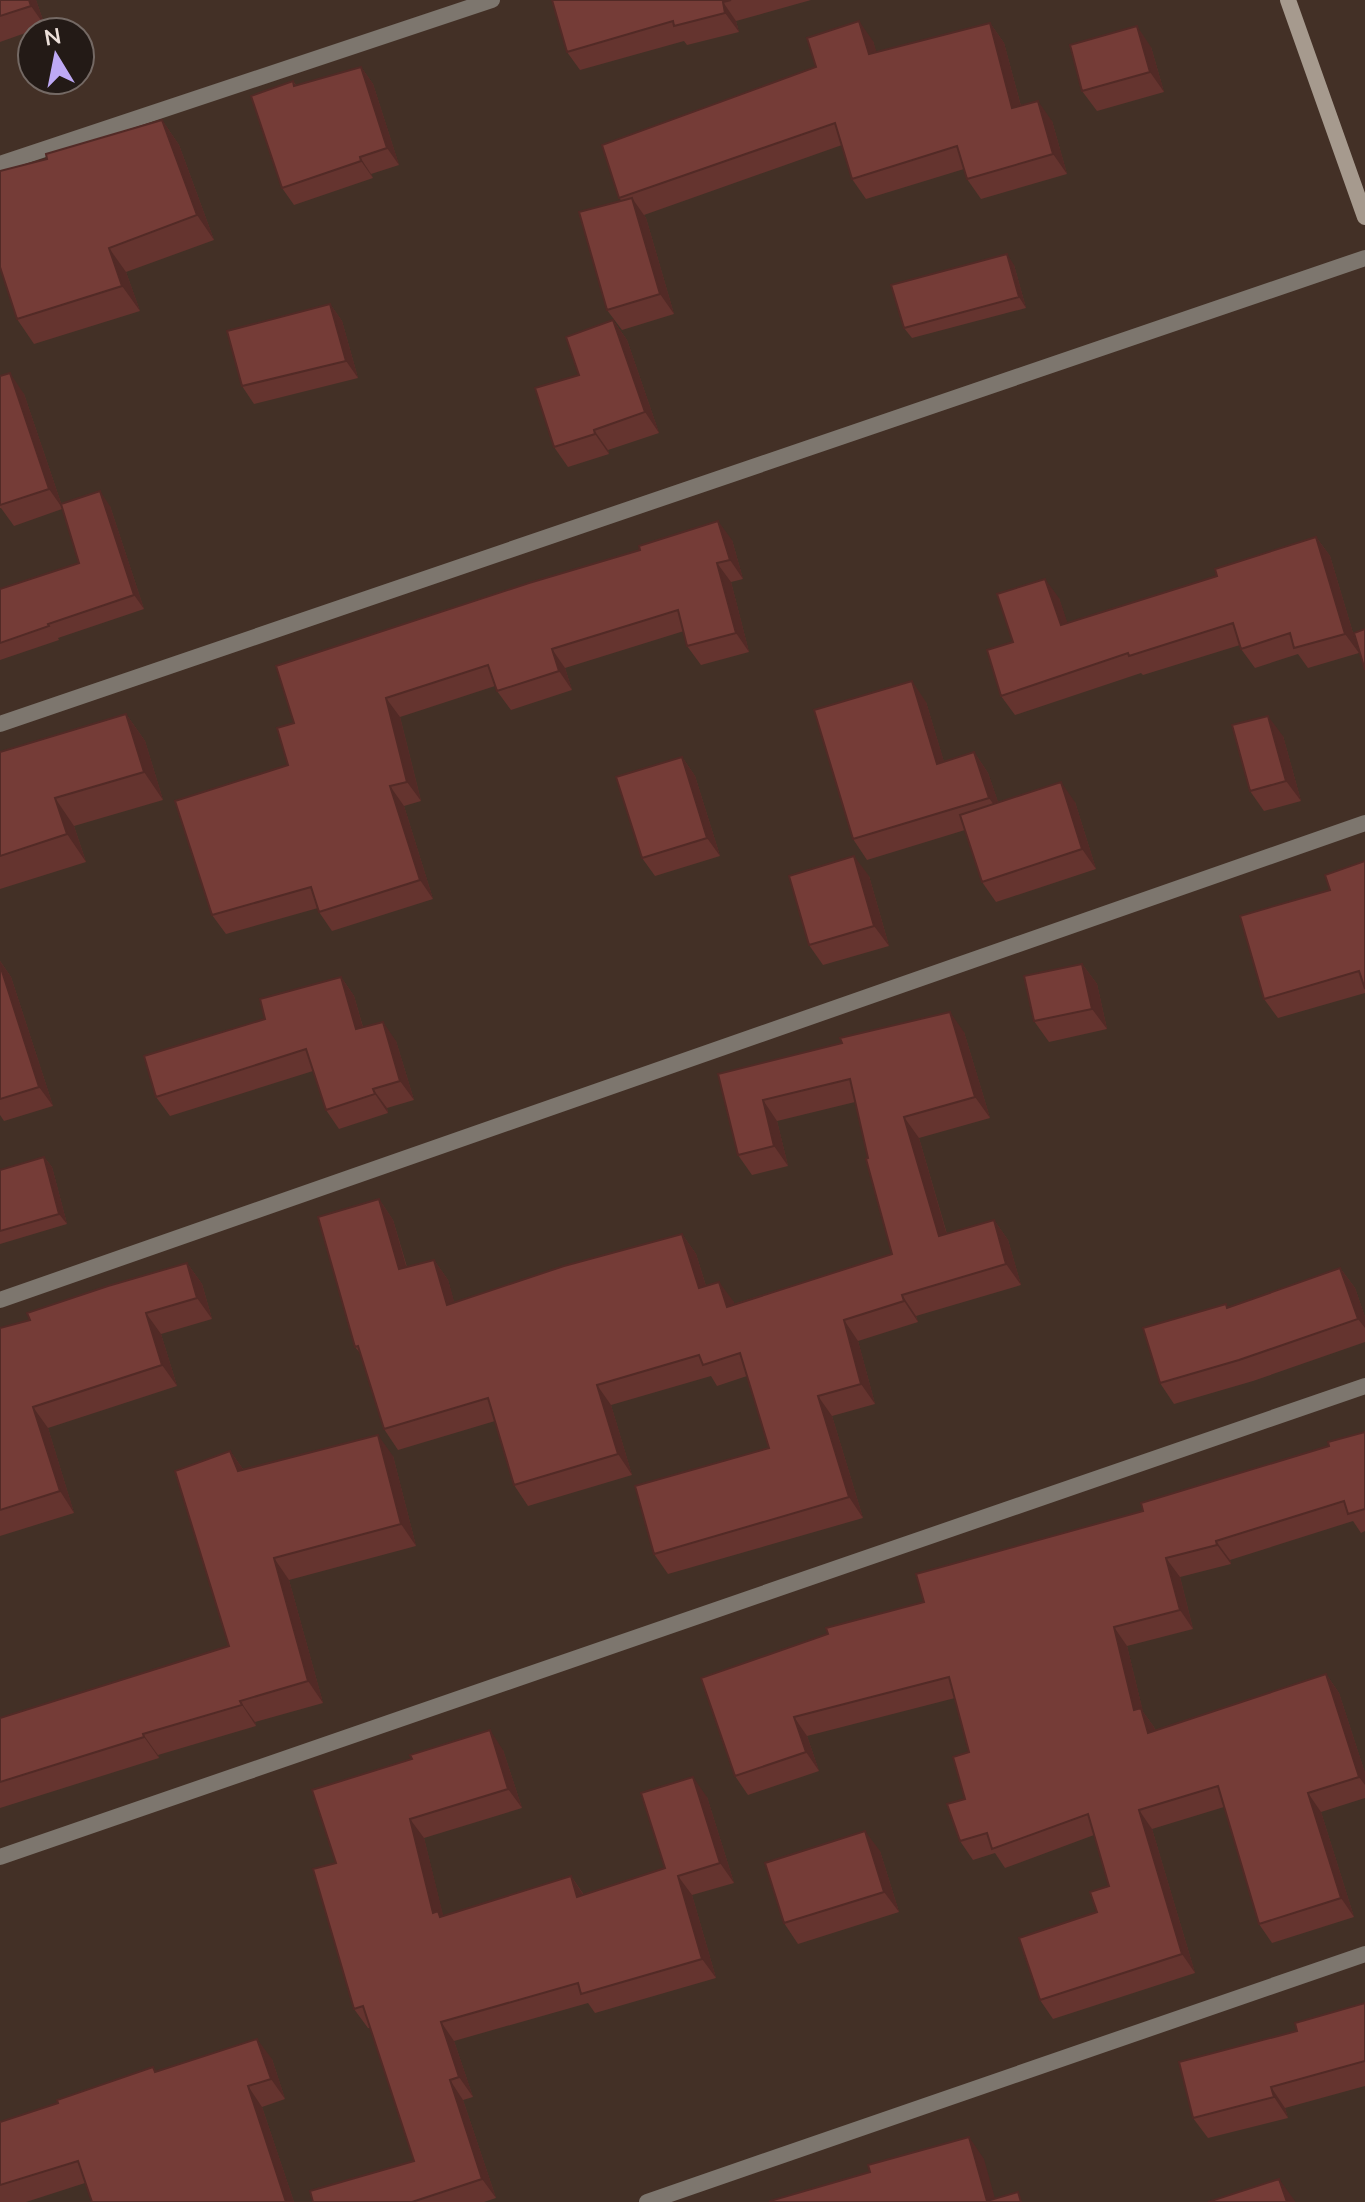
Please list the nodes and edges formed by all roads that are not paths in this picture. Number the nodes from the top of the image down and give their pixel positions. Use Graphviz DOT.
graph roads {
  1 [pos="492,0"];
  2 [pos="1288,0"];
  3 [pos="0,164"];
  4 [pos="1365,217"];
  5 [pos="1365,258"];
  6 [pos="0,724"];
  7 [pos="1365,823"];
  8 [pos="0,1300"];
  9 [pos="1365,1386"];
  10 [pos="0,1857"];
  11 [pos="1365,1954"];
  12 [pos="647,2202"];
  1 -- 3 [label="street"];
  2 -- 4 [label="street"];
  5 -- 6 [label="street"];
  7 -- 8 [label="street"];
  9 -- 10 [label="street"];
  11 -- 12 [label="street"];
}
